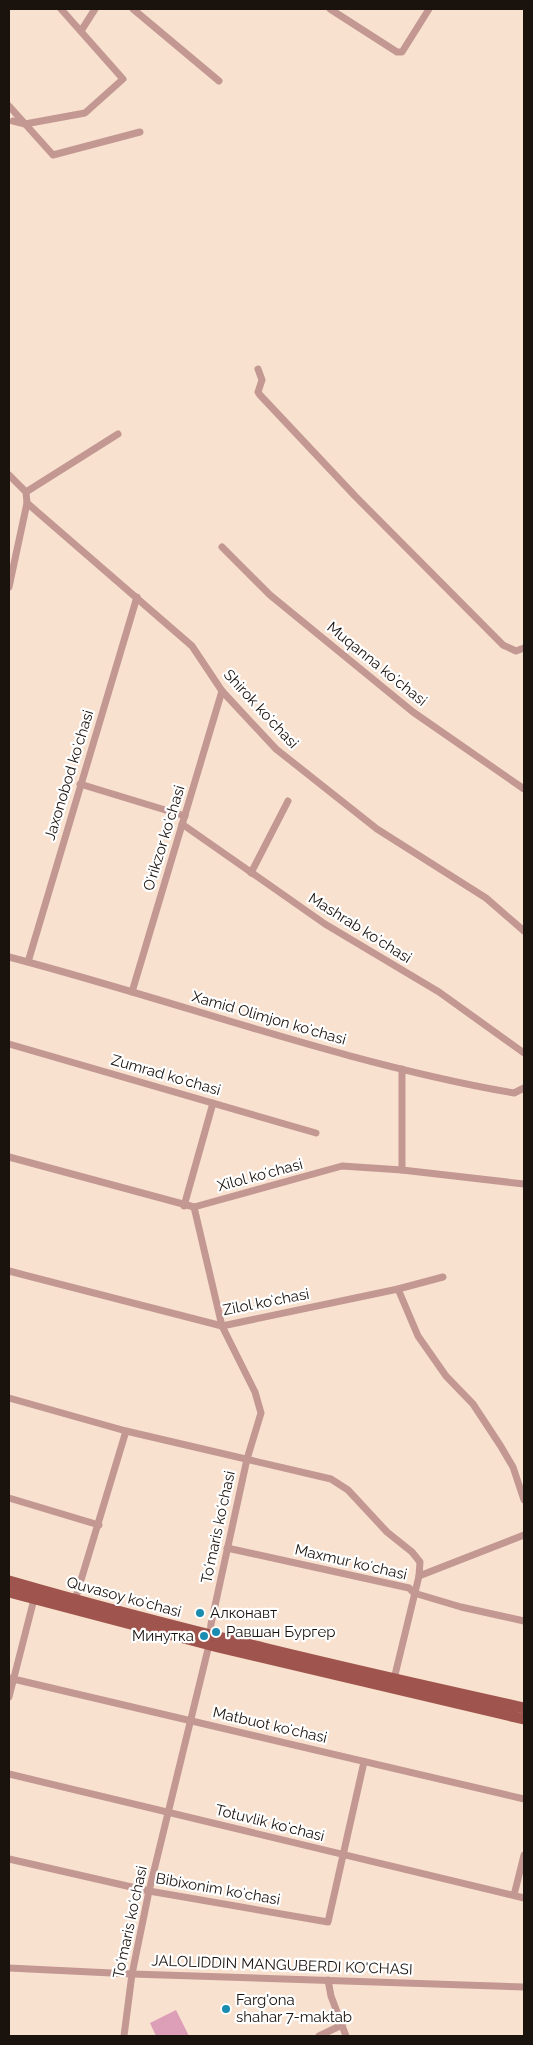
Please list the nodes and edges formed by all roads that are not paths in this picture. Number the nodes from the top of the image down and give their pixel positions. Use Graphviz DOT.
graph roads {
  1 [pos="61,9"];
  2 [pos="95,9"];
  3 [pos="133,9"];
  4 [pos="330,9"];
  5 [pos="430,9"];
  6 [pos="81,31"];
  7 [pos="219,80"];
  8 [pos="9,106"];
  9 [pos="13,121"];
  10 [pos="25,124"];
  11 [pos="140,132"];
  12 [pos="258,369"];
  13 [pos="118,434"];
  14 [pos="9,475"];
  15 [pos="26,492"];
  16 [pos="27,503"];
  17 [pos="222,547"];
  18 [pos="9,587"];
  19 [pos="137,597"];
  20 [pos="524,648"];
  21 [pos="222,691"];
  22 [pos="80,784"];
  23 [pos="524,789"];
  24 [pos="288,801"];
  25 [pos="185,816"];
  26 [pos="182,824"];
  27 [pos="251,873"];
  28 [pos="524,931"];
  29 [pos="9,957"];
  30 [pos="28,962"];
  31 [pos="132,992"];
  32 [pos="9,1044"];
  33 [pos="524,1053"];
  34 [pos="402,1069"];
  35 [pos="524,1088"];
  36 [pos="213,1103"];
  37 [pos="316,1133"];
  38 [pos="9,1157"];
  39 [pos="402,1170"];
  40 [pos="524,1184"];
  41 [pos="184,1206"];
  42 [pos="194,1207"];
  43 [pos="9,1271"];
  44 [pos="442,1277"];
  45 [pos="398,1289"];
  46 [pos="222,1326"];
  47 [pos="9,1398"];
  48 [pos="126,1431"];
  49 [pos="247,1459"];
  50 [pos="9,1498"];
  51 [pos="524,1500"];
  52 [pos="99,1525"];
  53 [pos="524,1535"];
  54 [pos="227,1548"];
  55 [pos="419,1576"];
  56 [pos="9,1581"];
  57 [pos="9,1592"];
  58 [pos="414,1593"];
  59 [pos="34,1599"];
  60 [pos="80,1602"];
  61 [pos="524,1622"];
  62 [pos="209,1640"];
  63 [pos="11,1678"];
  64 [pos="390,1678"];
  65 [pos="9,1697"];
  66 [pos="524,1708"];
  67 [pos="524,1719"];
  68 [pos="189,1721"];
  69 [pos="364,1762"];
  70 [pos="9,1774"];
  71 [pos="524,1799"];
  72 [pos="168,1812"];
  73 [pos="342,1855"];
  74 [pos="524,1855"];
  75 [pos="9,1859"];
  76 [pos="149,1891"];
  77 [pos="514,1896"];
  78 [pos="524,1898"];
  79 [pos="9,1968"];
  80 [pos="132,1974"];
  81 [pos="328,1980"];
  82 [pos="524,1987"];
  83 [pos="342,2025"];
  84 [pos="124,2036"];
  85 [pos="319,2036"];
  86 [pos="346,2036"];
  1 -- 6 [label="street"];
  2 -- 6 [label="street"];
  3 -- 7 [label="street"];
  4 -- 5 [label="street"];
  6 -- 10 [label="street"];
  8 -- 10 [label="street"];
  9 -- 10 [label="street"];
  10 -- 11 [label="street"];
  12 -- 20 [label="street"];
  13 -- 15 [label="street"];
  14 -- 15 [label="street"];
  15 -- 16 [label="street"];
  16 -- 18 [label="street"];
  16 -- 19 [label="street, Shirok koʻchasi"];
  17 -- 23 [label="street, Muqanna koʻchasi"];
  19 -- 21 [label="street, Shirok koʻchasi"];
  19 -- 22 [label="street, Jaxonobod koʻchasi"];
  21 -- 25 [label="street, Oʻrikzor koʻchasi"];
  21 -- 28 [label="street, Shirok koʻchasi"];
  22 -- 25 [label="street"];
  22 -- 30 [label="street, Jaxonobod koʻchasi"];
  24 -- 27 [label="street"];
  25 -- 26 [label="street, Oʻrikzor koʻchasi"];
  26 -- 27 [label="street, Mashrab koʻchasi"];
  26 -- 31 [label="street, Oʻrikzor koʻchasi"];
  27 -- 33 [label="street, Mashrab koʻchasi"];
  29 -- 30 [label="street, Xamid Olimjon koʻchasi"];
  30 -- 31 [label="street, Xamid Olimjon koʻchasi"];
  31 -- 34 [label="street, Xamid Olimjon koʻchasi"];
  32 -- 36 [label="street, Zumrad koʻchasi"];
  34 -- 35 [label="street, Xamid Olimjon koʻchasi"];
  34 -- 39 [label="street"];
  36 -- 37 [label="street, Zumrad koʻchasi"];
  36 -- 41 [label="street"];
  38 -- 41 [label="street, Xilol koʻchasi"];
  39 -- 40 [label="street, Xilol koʻchasi"];
  39 -- 42 [label="street, Xilol koʻchasi"];
  41 -- 42 [label="street, Xilol koʻchasi"];
  42 -- 46 [label="street, Toʻmaris koʻchasi"];
  43 -- 46 [label="street, Zilol koʻchasi"];
  44 -- 45 [label="street, Zilol koʻchasi"];
  45 -- 46 [label="street, Zilol koʻchasi"];
  45 -- 51 [label="street"];
  46 -- 49 [label="street, Toʻmaris koʻchasi"];
  47 -- 48 [label="street"];
  48 -- 49 [label="street"];
  48 -- 52 [label="street"];
  49 -- 54 [label="street, Toʻmaris koʻchasi"];
  49 -- 55 [label="street"];
  50 -- 52 [label="street"];
  52 -- 60 [label="street"];
  53 -- 55 [label="street"];
  54 -- 58 [label="street, Maxmur koʻchasi"];
  54 -- 62 [label="street, Toʻmaris koʻchasi"];
  55 -- 58 [label="street"];
  56 -- 60 [label="main road, Quvasoy koʻchasi"];
  57 -- 59 [label="main road, Quvasoy koʻchasi"];
  58 -- 61 [label="street, Maxmur koʻchasi"];
  58 -- 64 [label="street"];
  59 -- 62 [label="main road, Quvasoy koʻchasi"];
  59 -- 63 [label="street"];
  60 -- 62 [label="main road, Quvasoy koʻchasi"];
  62 -- 64 [label="main road, Quvasoy koʻchasi"];
  62 -- 67 [label="main road, Quvasoy koʻchasi"];
  62 -- 68 [label="street, Toʻmaris koʻchasi"];
  63 -- 65 [label="street"];
  63 -- 68 [label="street, Matbuot koʻchasi"];
  64 -- 66 [label="main road, Quvasoy koʻchasi"];
  68 -- 69 [label="street, Matbuot koʻchasi"];
  68 -- 72 [label="street, Toʻmaris koʻchasi"];
  69 -- 71 [label="street, Matbuot koʻchasi"];
  69 -- 73 [label="street"];
  70 -- 72 [label="street, Totuvlik koʻchasi"];
  72 -- 73 [label="street, Totuvlik koʻchasi"];
  72 -- 76 [label="street, Toʻmaris koʻchasi"];
  73 -- 76 [label="street, Bibixonim koʻchasi"];
  73 -- 77 [label="street, Totuvlik koʻchasi"];
  74 -- 77 [label="street"];
  75 -- 76 [label="street, Bibixonim koʻchasi"];
  76 -- 80 [label="street, Toʻmaris koʻchasi"];
  77 -- 78 [label="street, Totuvlik koʻchasi"];
  79 -- 80 [label="street, JALOLIDDIN MANGUBERDI KO'CHASI"];
  80 -- 81 [label="street, JALOLIDDIN MANGUBERDI KO'CHASI"];
  80 -- 84 [label="street, Toʻmaris koʻchasi"];
  81 -- 82 [label="street, JALOLIDDIN MANGUBERDI KO'CHASI"];
  81 -- 83 [label="street"];
  83 -- 85 [label="street"];
  83 -- 86 [label="street"];
}
